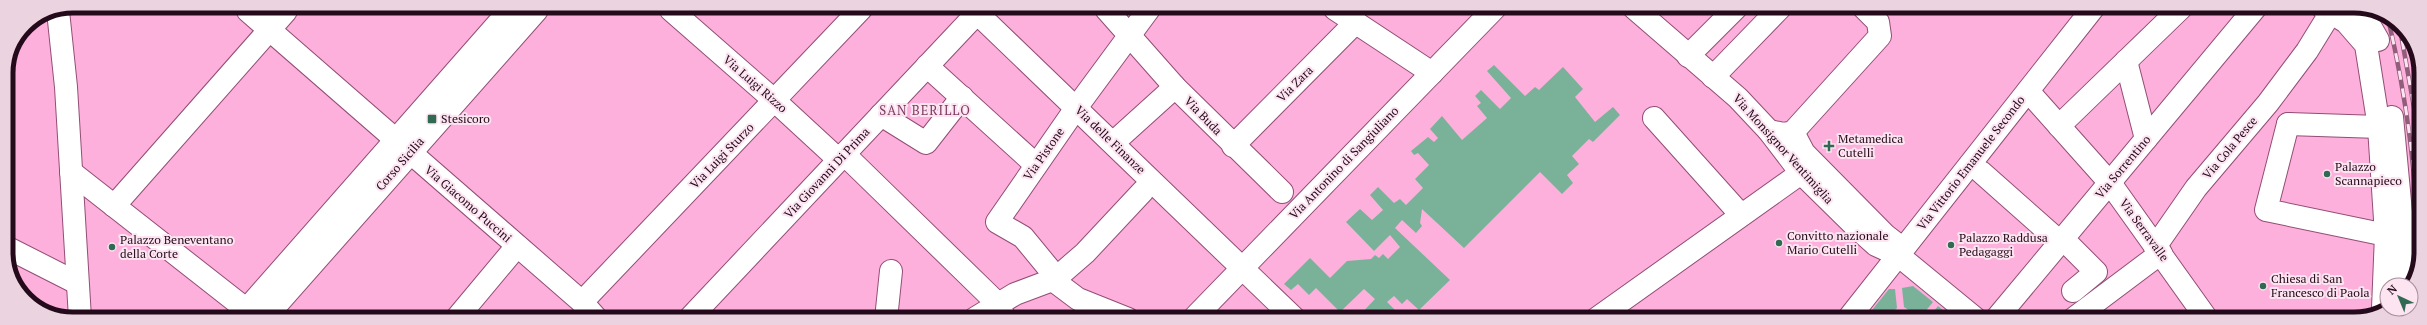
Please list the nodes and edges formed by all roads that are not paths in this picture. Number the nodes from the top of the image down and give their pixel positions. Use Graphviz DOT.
graph roads {
  1 [pos="250,13"];
  2 [pos="283,13"];
  3 [pos="508,13"];
  4 [pos="534,13"];
  5 [pos="673,13"];
  6 [pos="857,13"];
  7 [pos="977,13"];
  8 [pos="981,13"];
  9 [pos="1110,13"];
  10 [pos="1146,13"];
  11 [pos="1344,13"];
  12 [pos="1490,13"];
  13 [pos="1640,13"];
  14 [pos="1731,13"];
  15 [pos="1775,13"];
  16 [pos="1869,13"];
  17 [pos="2089,13"];
  18 [pos="2176,13"];
  19 [pos="2252,13"];
  20 [pos="2324,13"];
  21 [pos="2332,13"];
  22 [pos="2360,14"];
  23 [pos="58,15"];
  24 [pos="1356,22"];
  25 [pos="270,29"];
  26 [pos="1130,35"];
  27 [pos="1688,56"];
  28 [pos="2126,61"];
  29 [pos="928,66"];
  30 [pos="1432,73"];
  31 [pos="1713,77"];
  32 [pos="1175,87"];
  33 [pos="2028,91"];
  34 [pos="962,97"];
  35 [pos="775,101"];
  36 [pos="2268,103"];
  37 [pos="1076,108"];
  38 [pos="881,116"];
  39 [pos="1654,118"];
  40 [pos="2288,124"];
  41 [pos="2059,126"];
  42 [pos="2379,126"];
  43 [pos="1769,131"];
  44 [pos="1793,132"];
  45 [pos="2146,139"];
  46 [pos="1114,143"];
  47 [pos="403,146"];
  48 [pos="1233,146"];
  49 [pos="842,157"];
  50 [pos="1803,163"];
  51 [pos="1036,165"];
  52 [pos="71,172"];
  53 [pos="1981,172"];
  54 [pos="2110,183"];
  55 [pos="1143,191"];
  56 [pos="1282,192"];
  57 [pos="114,206"];
  58 [pos="1741,215"];
  59 [pos="2386,235"];
  60 [pos="2062,240"];
  61 [pos="517,246"];
  62 [pos="13,250"];
  63 [pos="2158,250"];
  64 [pos="1901,252"];
  65 [pos="1243,268"];
  66 [pos="891,271"];
  67 [pos="2384,277"];
  68 [pos="2402,277"];
  69 [pos="1055,279"];
  70 [pos="78,283"];
  71 [pos="2073,292"];
  72 [pos="582,302"];
  73 [pos="1001,311"];
  74 [pos="80,312"];
  75 [pos="245,312"];
  76 [pos="254,312"];
  77 [pos="461,312"];
  78 [pos="591,312"];
  79 [pos="696,312"];
  80 [pos="887,312"];
  81 [pos="1110,312"];
  82 [pos="1200,312"];
  83 [pos="1288,312"];
  84 [pos="1606,312"];
  85 [pos="1854,312"];
  86 [pos="1980,312"];
  87 [pos="1995,312"];
  88 [pos="2090,312"];
  89 [pos="2202,312"];
  1 -- 25 [label="street, Via Giacomo Puccini"];
  2 -- 25 [label="street"];
  3 -- 47 [label="street, Corso Sicilia"];
  4 -- 47 [label="street, Corso Sicilia"];
  5 -- 35 [label="street, Via Luigi Rizzo"];
  6 -- 35 [label="street, Via Luigi Sturzo"];
  7 -- 29 [label="street, Via Giovanni Di Prima"];
  8 -- 37 [label="street, Via delle Finanze"];
  9 -- 26 [label="street, Via Buda"];
  10 -- 26 [label="street, Via Pistone"];
  11 -- 24 [label="street"];
  12 -- 30 [label="street, Via Antonino di Sangiuliano"];
  13 -- 27 [label="street, Via Monsignor Ventimiglia"];
  14 -- 27 [label="street"];
  15 -- 31 [label="street"];
  16 -- 44 [label="street"];
  17 -- 33 [label="street, Via Vittorio Emanuele Secondo"];
  18 -- 28 [label="street"];
  19 -- 45 [label="street, Via Sorrentino"];
  20 -- 36 [label="street, Via Cola Pesce"];
  21 -- 42 [label="street"];
  22 -- 68 [label="street"];
  23 -- 52 [label="street"];
  24 -- 30 [label="street"];
  24 -- 48 [label="street, Via Zara"];
  25 -- 47 [label="street, Via Giacomo Puccini"];
  25 -- 57 [label="street"];
  26 -- 32 [label="street, Via Buda"];
  26 -- 37 [label="street, Via Pistone"];
  27 -- 31 [label="street, Via Monsignor Ventimiglia"];
  28 -- 41 [label="street"];
  28 -- 45 [label="street"];
  29 -- 34 [label="street"];
  29 -- 38 [label="street, Via Giovanni Di Prima"];
  30 -- 65 [label="street, Via Antonino di Sangiuliano"];
  31 -- 43 [label="street, Via Monsignor Ventimiglia"];
  32 -- 46 [label="street"];
  32 -- 48 [label="street, Via Buda"];
  33 -- 41 [label="street, Via Serravalle"];
  33 -- 64 [label="street, Via Vittorio Emanuele Secondo"];
  34 -- 38 [label="street"];
  34 -- 51 [label="street"];
  35 -- 49 [label="street, Via Luigi Rizzo"];
  35 -- 72 [label="street, Via Luigi Sturzo"];
  36 -- 40 [label="street"];
  36 -- 63 [label="street, Via Cola Pesce"];
  37 -- 46 [label="street, Via delle Finanze"];
  37 -- 51 [label="street, Via Pistone"];
  38 -- 49 [label="street, Via Giovanni Di Prima"];
  39 -- 58 [label="street"];
  40 -- 42 [label="street"];
  40 -- 59 [label="street"];
  41 -- 54 [label="street, Via Serravalle"];
  42 -- 59 [label="street"];
  43 -- 44 [label="street"];
  43 -- 50 [label="street, Via Monsignor Ventimiglia"];
  44 -- 50 [label="street"];
  45 -- 54 [label="street, Via Sorrentino"];
  46 -- 65 [label="street, Via delle Finanze"];
  47 -- 61 [label="street, Via Giacomo Puccini"];
  47 -- 76 [label="street, Corso Sicilia"];
  48 -- 56 [label="street, Via Buda"];
  49 -- 73 [label="street, Via Luigi Rizzo"];
  49 -- 79 [label="street, Via Giovanni Di Prima"];
  50 -- 58 [label="street"];
  50 -- 64 [label="street, Via Monsignor Ventimiglia"];
  51 -- 69 [label="street, Via Pistone"];
  52 -- 57 [label="street"];
  52 -- 70 [label="street"];
  53 -- 60 [label="street"];
  54 -- 60 [label="street, Via Sorrentino"];
  54 -- 63 [label="street, Via Serravalle"];
  55 -- 69 [label="street"];
  57 -- 75 [label="street"];
  58 -- 84 [label="street"];
  59 -- 67 [label="street"];
  60 -- 71 [label="street"];
  60 -- 87 [label="street, Via Sorrentino"];
  61 -- 72 [label="street, Via Giacomo Puccini"];
  61 -- 77 [label="street"];
  62 -- 70 [label="street"];
  63 -- 88 [label="street, Via Cola Pesce"];
  63 -- 89 [label="street, Via Serravalle"];
  64 -- 85 [label="street, Via Vittorio Emanuele Secondo"];
  64 -- 86 [label="street, Via Monsignor Ventimiglia"];
  65 -- 82 [label="street, Via Antonino di Sangiuliano"];
  65 -- 83 [label="street, Via delle Finanze"];
  66 -- 80 [label="street"];
  69 -- 73 [label="street"];
  69 -- 81 [label="street"];
  70 -- 74 [label="street"];
  72 -- 78 [label="street, Via Giacomo Puccini"];
}
